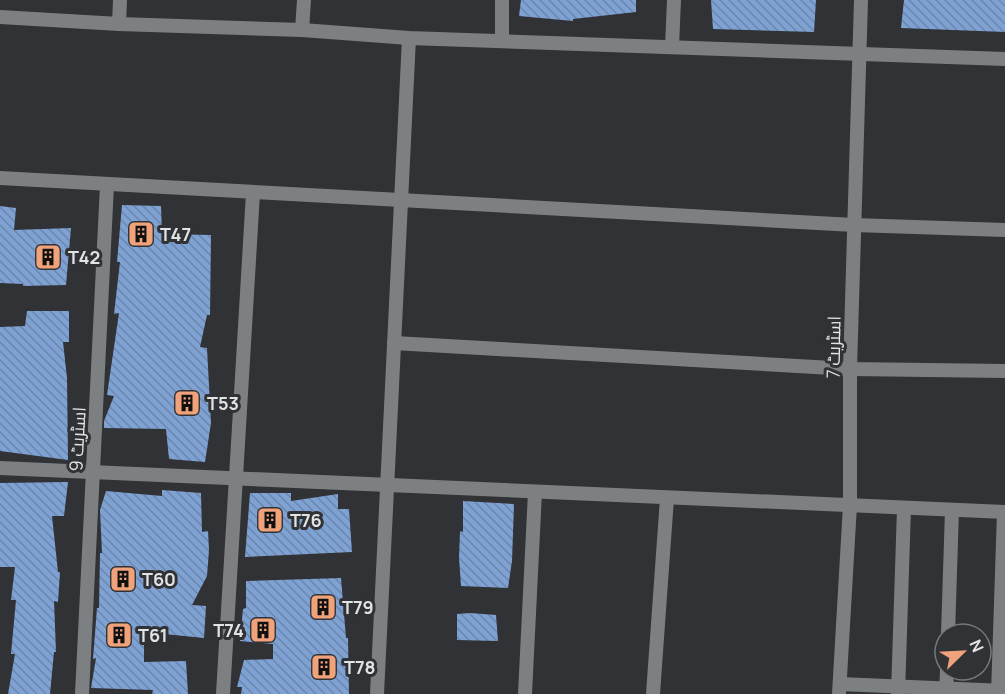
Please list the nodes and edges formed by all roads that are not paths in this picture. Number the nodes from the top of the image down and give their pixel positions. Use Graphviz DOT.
graph roads {
  1 [pos="120,0"];
  2 [pos="304,0"];
  3 [pos="502,0"];
  4 [pos="674,0"];
  5 [pos="861,0"];
  6 [pos="0,17"];
  7 [pos="119,24"];
  8 [pos="302,30"];
  9 [pos="409,38"];
  10 [pos="502,41"];
  11 [pos="672,48"];
  12 [pos="859,54"];
  13 [pos="1005,59"];
  14 [pos="0,178"];
  15 [pos="107,185"];
  16 [pos="253,193"];
  17 [pos="401,199"];
  18 [pos="854,225"];
  19 [pos="1005,230"];
  20 [pos="394,343"];
  21 [pos="849,369"];
  22 [pos="1005,371"];
  23 [pos="0,468"];
  24 [pos="93,473"];
  25 [pos="235,479"];
  26 [pos="388,486"];
  27 [pos="535,492"];
  28 [pos="668,498"];
  29 [pos="850,505"];
  30 [pos="904,508"];
  31 [pos="952,510"];
  32 [pos="1004,512"];
  33 [pos="948,622"];
  34 [pos="839,689"];
  35 [pos="898,690"];
  36 [pos="946,691"];
  37 [pos="1001,692"];
  38 [pos="82,694"];
  39 [pos="223,694"];
  40 [pos="377,694"];
  41 [pos="525,694"];
  42 [pos="653,694"];
  1 -- 7 [label="street"];
  2 -- 8 [label="street"];
  3 -- 10 [label="street"];
  4 -- 11 [label="street"];
  5 -- 12 [label="street, اسٹریٹ 7"];
  6 -- 7 [label="street"];
  7 -- 8 [label="street"];
  8 -- 9 [label="street"];
  9 -- 10 [label="street"];
  9 -- 17 [label="street"];
  10 -- 11 [label="street"];
  11 -- 12 [label="street"];
  12 -- 13 [label="street"];
  12 -- 18 [label="street, اسٹریٹ 7"];
  14 -- 15 [label="street"];
  15 -- 16 [label="street"];
  15 -- 24 [label="street, اسٹریٹ 9"];
  16 -- 17 [label="street"];
  16 -- 25 [label="street"];
  17 -- 18 [label="street"];
  17 -- 20 [label="street"];
  18 -- 19 [label="street"];
  18 -- 21 [label="street, اسٹریٹ 7"];
  20 -- 21 [label="street"];
  20 -- 26 [label="street"];
  21 -- 22 [label="street"];
  21 -- 29 [label="street, اسٹریٹ 7"];
  23 -- 24 [label="street"];
  24 -- 25 [label="street"];
  24 -- 38 [label="street, اسٹریٹ 9"];
  25 -- 26 [label="street"];
  25 -- 39 [label="street"];
  26 -- 27 [label="street"];
  26 -- 40 [label="street"];
  27 -- 28 [label="street"];
  27 -- 41 [label="street"];
  28 -- 29 [label="street"];
  28 -- 42 [label="street"];
  29 -- 30 [label="street"];
  29 -- 34 [label="street, اسٹریٹ 7"];
  30 -- 31 [label="street"];
  30 -- 35 [label="street"];
  31 -- 32 [label="street"];
  31 -- 33 [label="street"];
  32 -- 37 [label="street"];
  34 -- 35 [label="street"];
  35 -- 36 [label="street"];
  36 -- 37 [label="street"];
}
